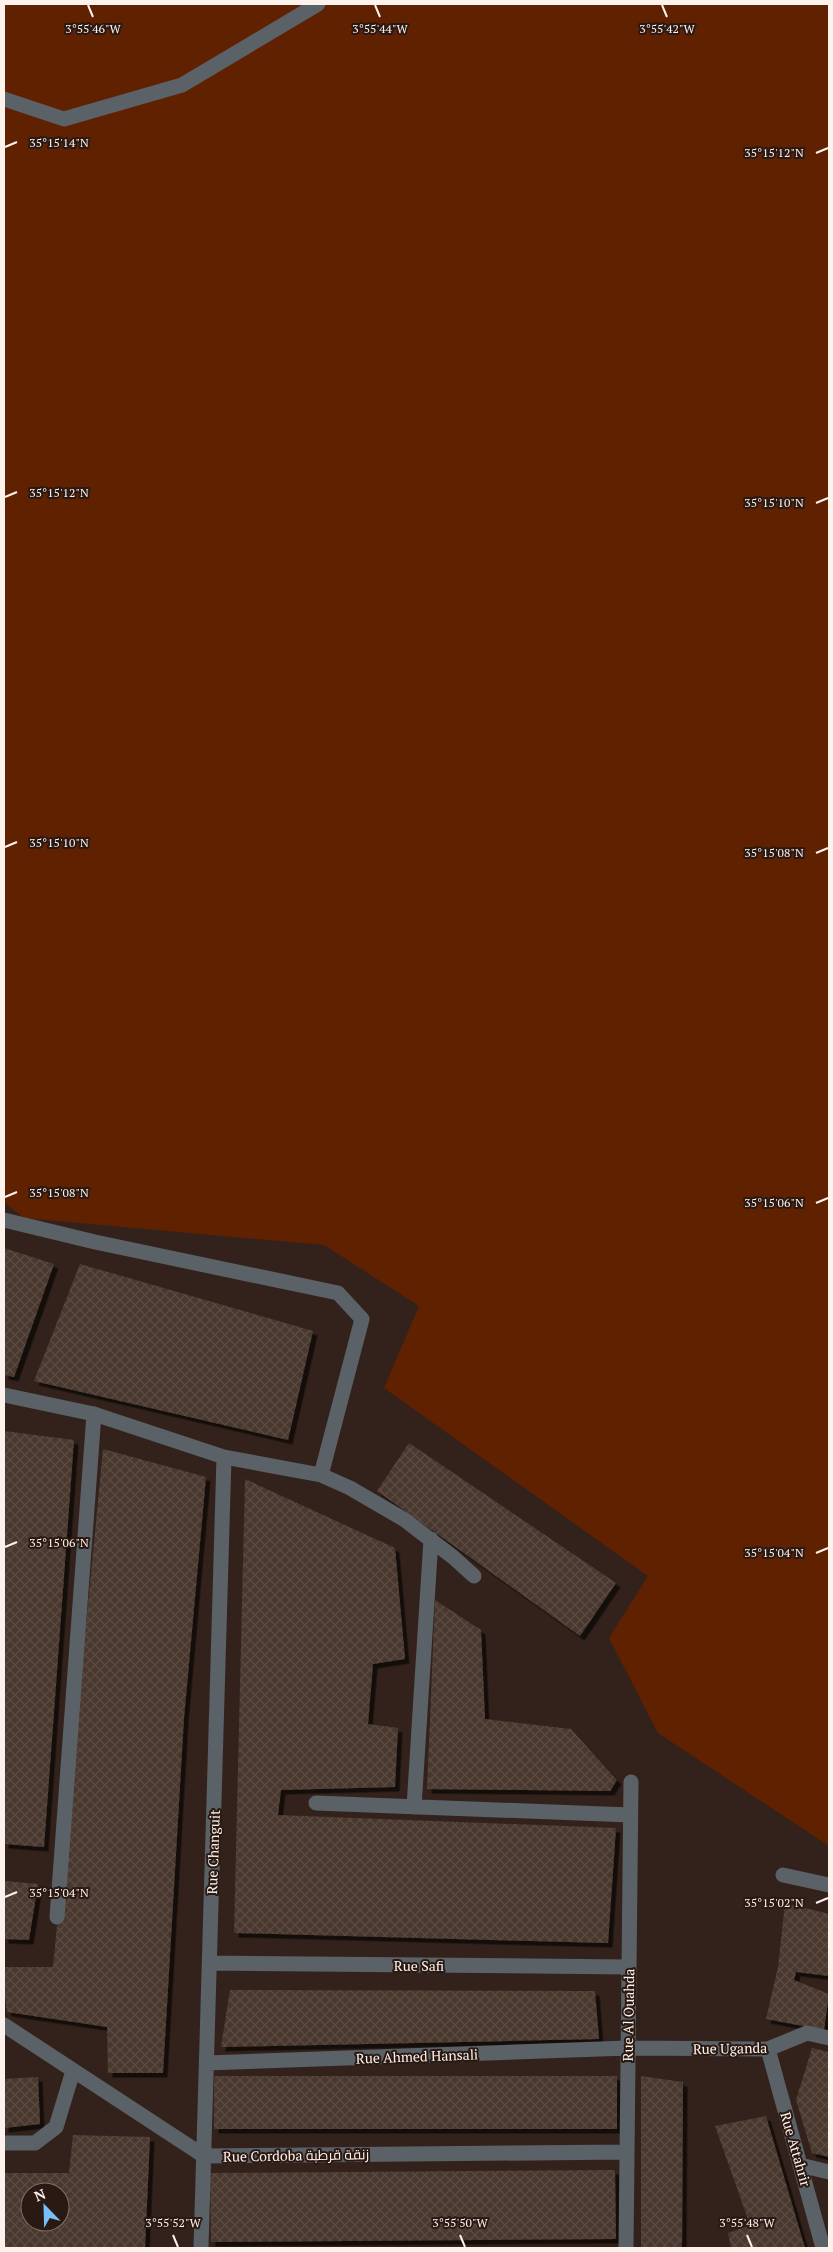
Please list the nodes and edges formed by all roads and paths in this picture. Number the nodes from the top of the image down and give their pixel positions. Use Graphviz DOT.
graph roads {
  1 [pos="318,4"];
  2 [pos="4,99"];
  3 [pos="4,1220"];
  4 [pos="4,1394"];
  5 [pos="94,1414"];
  6 [pos="224,1457"];
  7 [pos="321,1475"];
  8 [pos="431,1539"];
  9 [pos="474,1576"];
  10 [pos="631,1782"];
  11 [pos="316,1803"];
  12 [pos="414,1807"];
  13 [pos="630,1815"];
  14 [pos="783,1875"];
  15 [pos="829,1885"];
  16 [pos="57,1917"];
  17 [pos="210,1963"];
  18 [pos="629,1966"];
  19 [pos="4,2025"];
  20 [pos="829,2038"];
  21 [pos="628,2048"];
  22 [pos="768,2049"];
  23 [pos="207,2063"];
  24 [pos="73,2070"];
  25 [pos="4,2143"];
  26 [pos="627,2152"];
  27 [pos="204,2156"];
  28 [pos="800,2165"];
  29 [pos="829,2172"];
  30 [pos="201,2248"];
  31 [pos="626,2248"];
  32 [pos="823,2248"];
  1 -- 2 [label="street"];
  3 -- 7 [label="street"];
  4 -- 5 [label="street"];
  5 -- 6 [label="street"];
  5 -- 16 [label="street"];
  6 -- 7 [label="street"];
  6 -- 17 [label="street, Rue Changuit"];
  7 -- 8 [label="street"];
  8 -- 9 [label="street"];
  8 -- 12 [label="street"];
  10 -- 13 [label="street, Rue Al Ouahda"];
  11 -- 12 [label="street"];
  12 -- 13 [label="street"];
  13 -- 18 [label="street, Rue Al Ouahda"];
  14 -- 15 [label="street"];
  17 -- 18 [label="street, Rue Safi"];
  17 -- 23 [label="street, Rue Changuit"];
  18 -- 21 [label="street, Rue Al Ouahda"];
  19 -- 24 [label="street, Rue Cordoba زنقة قرطبة"];
  20 -- 22 [label="street, Rue Uganda"];
  21 -- 22 [label="street, Rue Uganda"];
  21 -- 23 [label="street, Rue Ahmed Hansali"];
  21 -- 26 [label="street, Rue Al Ouahda"];
  22 -- 28 [label="street, Rue Attahrir"];
  23 -- 27 [label="street, Rue Changuit"];
  24 -- 25 [label="street"];
  24 -- 27 [label="street, Rue Cordoba زنقة قرطبة"];
  26 -- 27 [label="street, Rue Cordoba زنقة قرطبة"];
  26 -- 31 [label="street, Rue Al Ouahda"];
  27 -- 30 [label="street, Rue Changuit"];
  28 -- 29 [label="street"];
  28 -- 32 [label="street, Rue Attahrir"];
}
